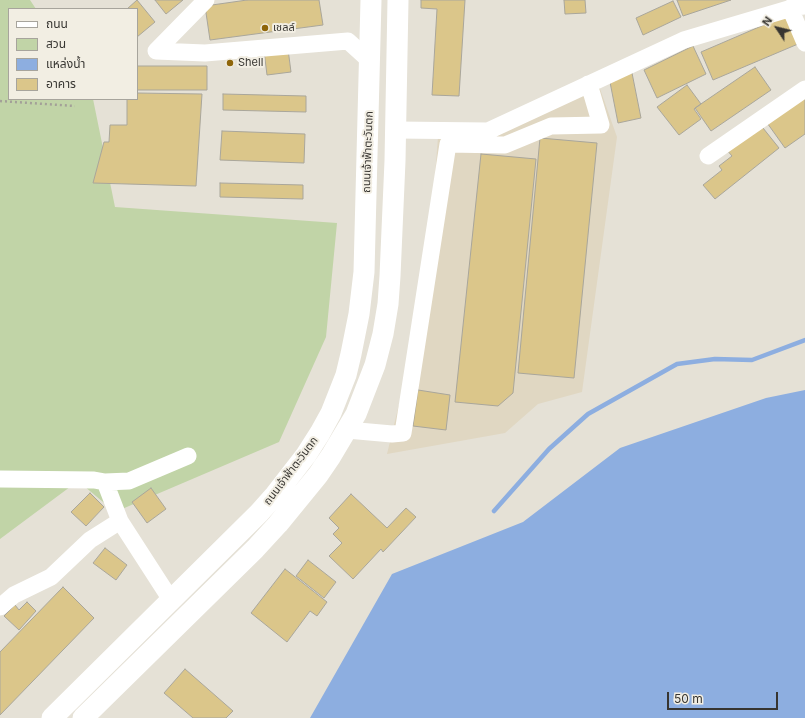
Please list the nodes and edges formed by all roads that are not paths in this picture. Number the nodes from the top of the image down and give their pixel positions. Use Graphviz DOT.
graph roads {
  1 [pos="206,0"];
  2 [pos="371,0"];
  3 [pos="398,0"];
  4 [pos="798,7"];
  5 [pos="805,43"];
  6 [pos="370,61"];
  7 [pos="588,84"];
  8 [pos="805,89"];
  9 [pos="368,130"];
  10 [pos="396,130"];
  11 [pos="708,156"];
  12 [pos="347,430"];
  13 [pos="188,456"];
  14 [pos="0,479"];
  15 [pos="105,482"];
  16 [pos="120,521"];
  17 [pos="172,600"];
  18 [pos="0,607"];
  19 [pos="52,718"];
  20 [pos="83,718"];
  1 -- 6 [label="street"];
  2 -- 6 [label="main road, ถนนเจ้าฟ้าตะวันตก"];
  3 -- 10 [label="main road, ถนนเจ้าฟ้าตะวันตก"];
  4 -- 5 [label="street"];
  4 -- 7 [label="street"];
  6 -- 9 [label="main road, ถนนเจ้าฟ้าตะวันตก"];
  7 -- 10 [label="street"];
  7 -- 12 [label="street"];
  8 -- 11 [label="street"];
  9 -- 10 [label="main road"];
  9 -- 17 [label="main road, ถนนเจ้าฟ้าตะวันตก"];
  10 -- 12 [label="main road, ถนนเจ้าฟ้าตะวันตก"];
  12 -- 20 [label="main road, ถนนเจ้าฟ้าตะวันตก"];
  13 -- 15 [label="street"];
  14 -- 15 [label="street"];
  15 -- 16 [label="street"];
  16 -- 17 [label="street"];
  16 -- 18 [label="street"];
  17 -- 19 [label="main road, ถนนเจ้าฟ้าตะวันตก"];
}
